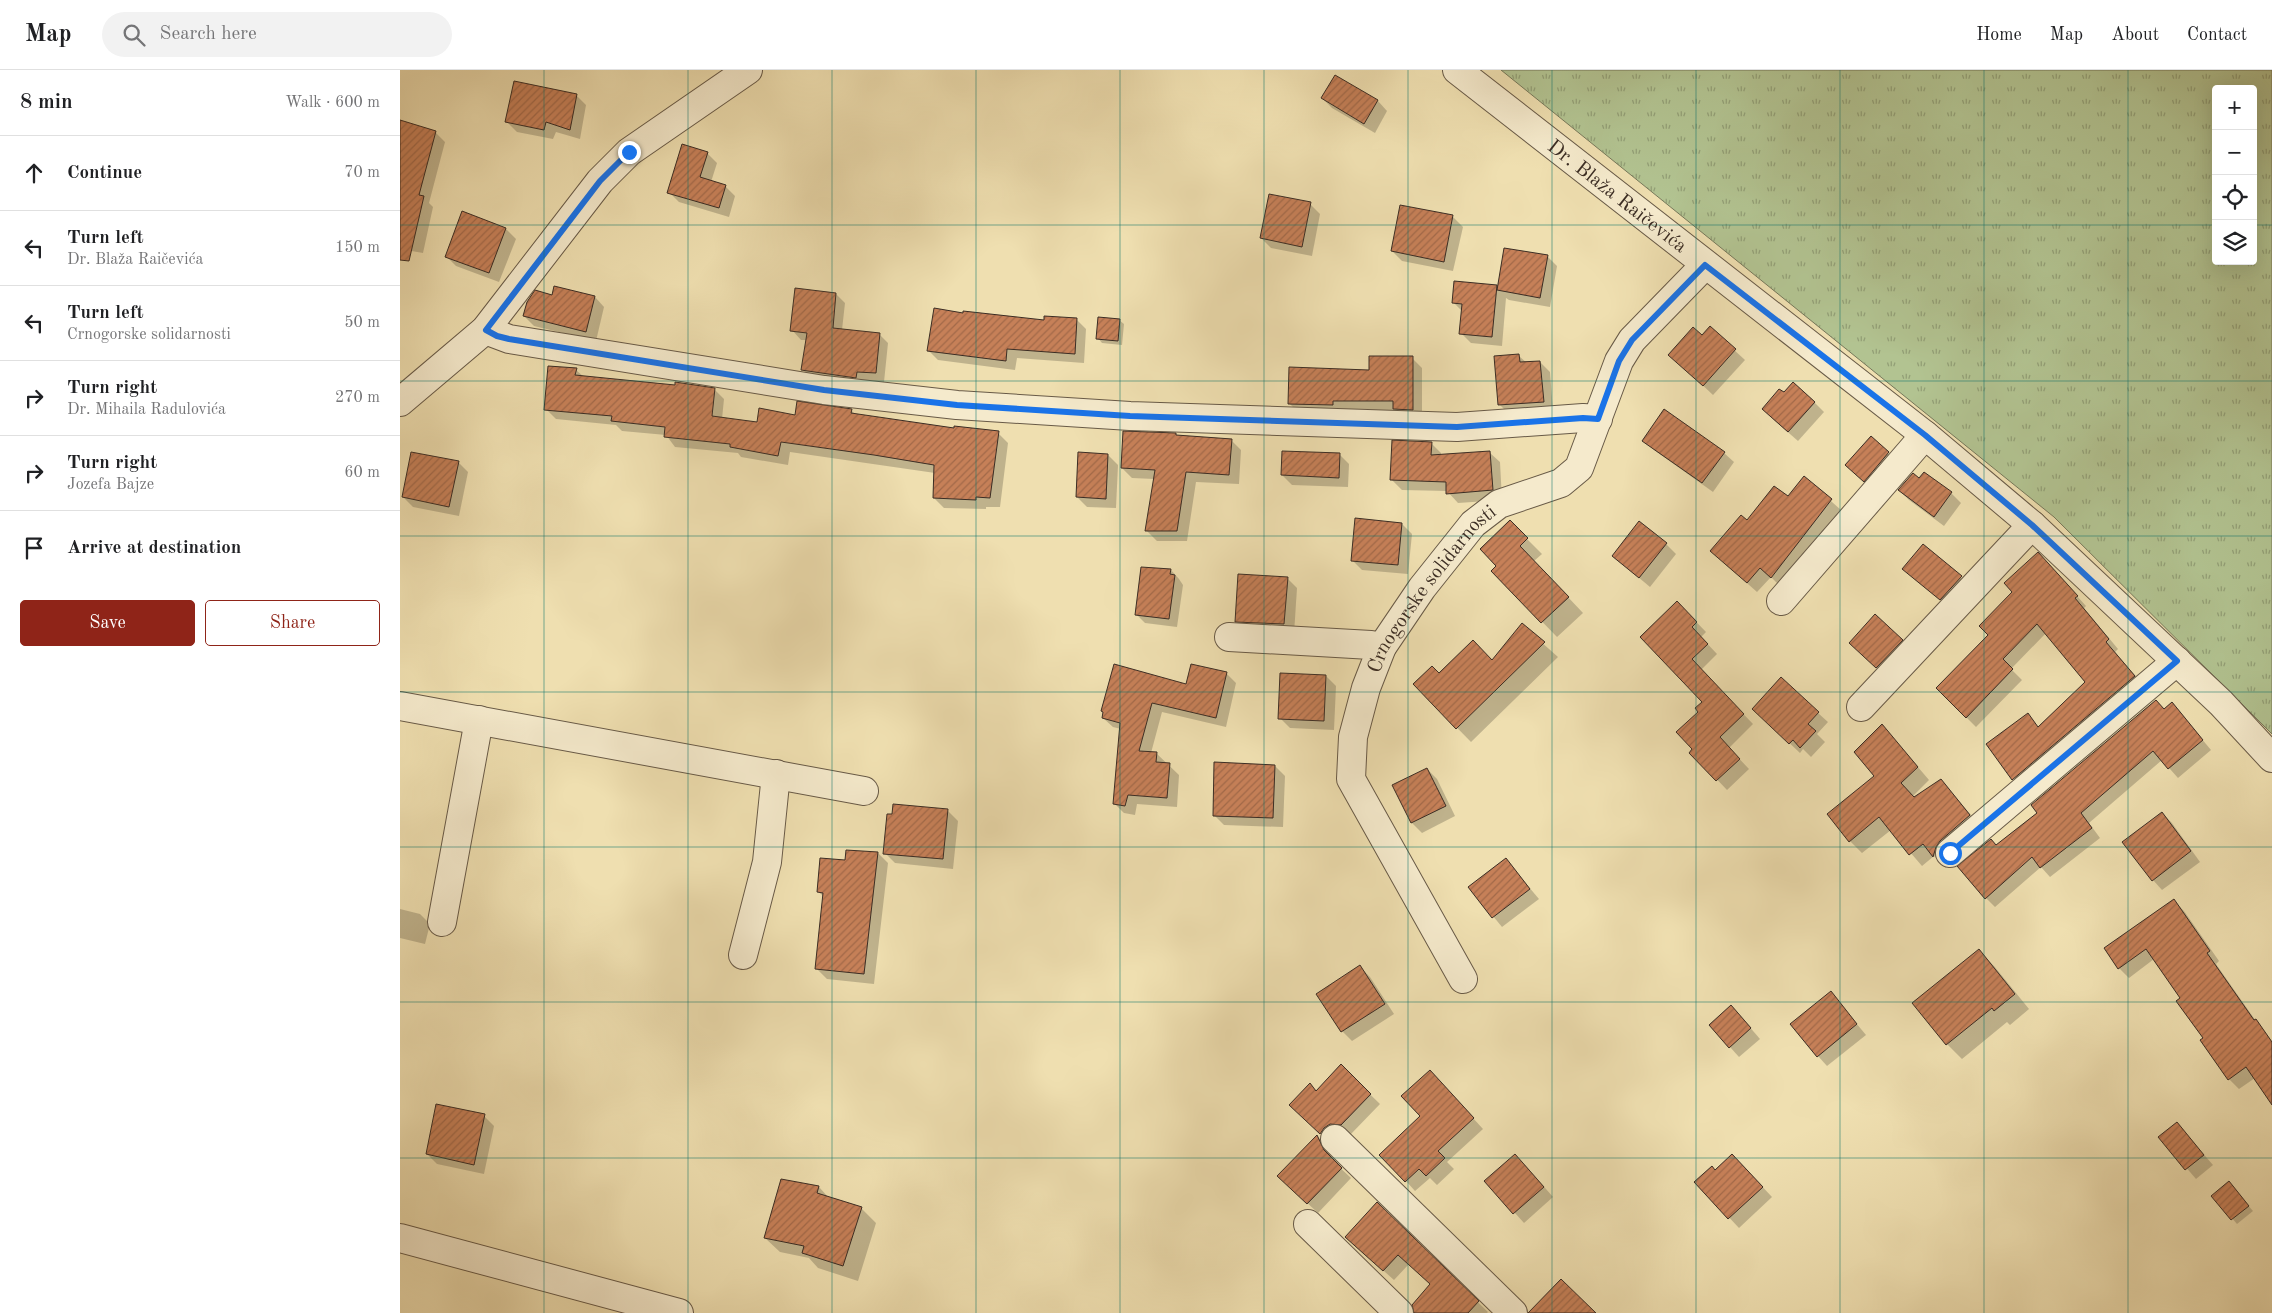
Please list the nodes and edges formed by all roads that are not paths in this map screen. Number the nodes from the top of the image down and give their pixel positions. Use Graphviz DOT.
graph roads {
  1 [pos="748,70"];
  2 [pos="1457,70"];
  3 [pos="1705,265"];
  4 [pos="486,330"];
  5 [pos="400,402"];
  6 [pos="1598,419"];
  7 [pos="1925,435"];
  8 [pos="2032,525"];
  9 [pos="1781,601"];
  10 [pos="1229,637"];
  11 [pos="1382,647"];
  12 [pos="2177,661"];
  13 [pos="400,706"];
  14 [pos="1862,707"];
  15 [pos="480,720"];
  16 [pos="2272,758"];
  17 [pos="776,774"];
  18 [pos="864,791"];
  19 [pos="1950,853"];
  20 [pos="442,922"];
  21 [pos="743,955"];
  22 [pos="1463,979"];
  23 [pos="1335,1139"];
  24 [pos="1308,1224"];
  25 [pos="400,1238"];
  26 [pos="679,1313"];
  27 [pos="1399,1313"];
  28 [pos="1513,1313"];
  1 -- 4 [label="street"];
  2 -- 3 [label="street, Dr. Blaža Raičevića"];
  3 -- 6 [label="street, Crnogorske solidarnosti"];
  3 -- 7 [label="street, Dr. Blaža Raičevića"];
  4 -- 5 [label="street"];
  4 -- 6 [label="street"];
  6 -- 11 [label="street, Crnogorske solidarnosti"];
  7 -- 8 [label="street, Dr. Blaža Raičevića"];
  7 -- 9 [label="street"];
  8 -- 12 [label="street, Dr. Blaža Raičevića"];
  8 -- 14 [label="street"];
  10 -- 11 [label="street"];
  11 -- 22 [label="street, Crnogorske solidarnosti"];
  12 -- 16 [label="street, Dr. Blaža Raičevića"];
  12 -- 19 [label="street"];
  13 -- 15 [label="street"];
  15 -- 17 [label="street"];
  15 -- 20 [label="street"];
  17 -- 18 [label="street"];
  17 -- 21 [label="street"];
  23 -- 28 [label="street"];
  24 -- 27 [label="street"];
  25 -- 26 [label="street"];
}
